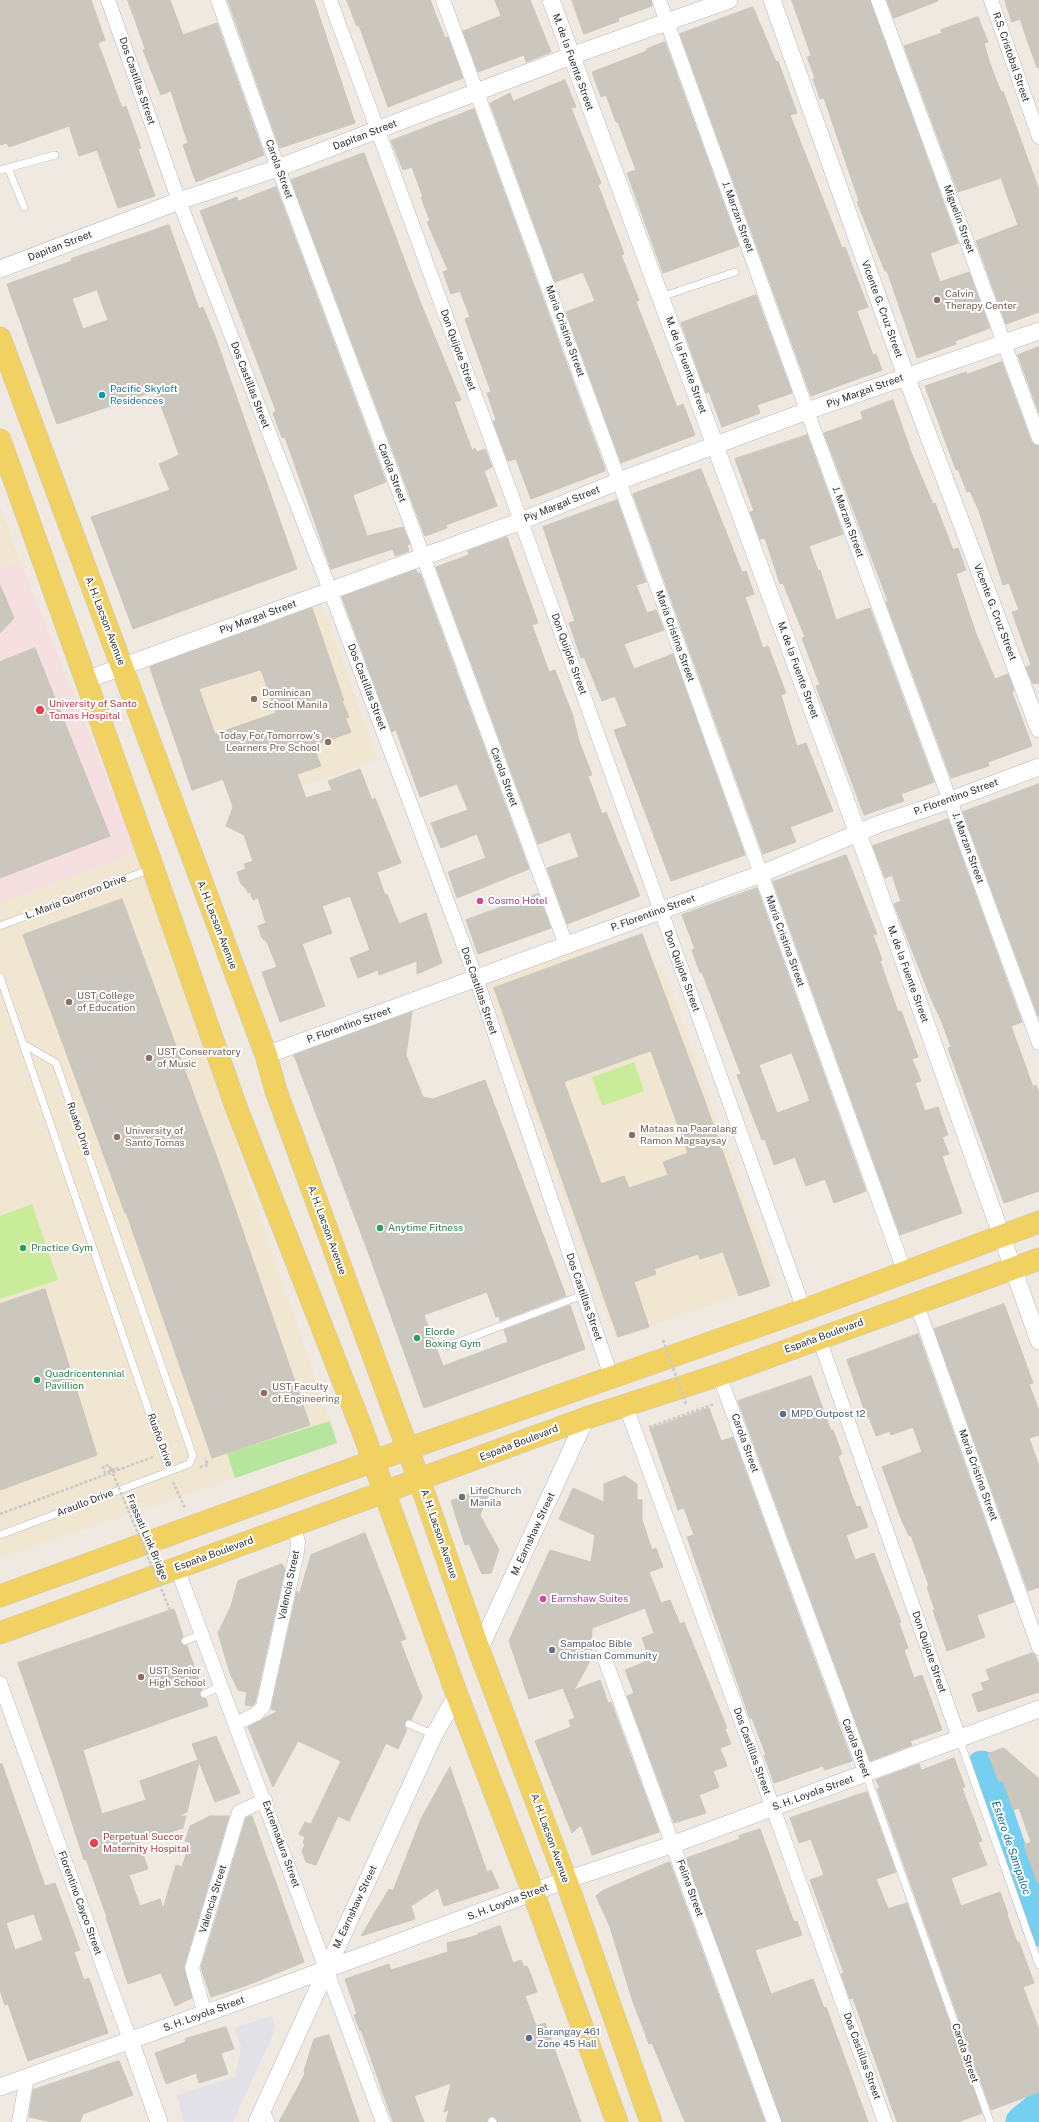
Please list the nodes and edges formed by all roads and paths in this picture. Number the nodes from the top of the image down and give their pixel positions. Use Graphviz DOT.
graph roads {
  1 [pos="108,0"];
  2 [pos="218,0"];
  3 [pos="330,0"];
  4 [pos="443,0"];
  5 [pos="551,0"];
  6 [pos="659,0"];
  7 [pos="729,0"];
  8 [pos="772,0"];
  9 [pos="878,0"];
  10 [pos="991,0"];
  11 [pos="667,22"];
  12 [pos="571,56"];
  13 [pos="478,92"];
  14 [pos="377,130"];
  15 [pos="1039,137"];
  16 [pos="55,155"];
  17 [pos="8,168"];
  18 [pos="278,168"];
  19 [pos="0,170"];
  20 [pos="179,201"];
  21 [pos="24,207"];
  22 [pos="0,269"];
  23 [pos="735,272"];
  24 [pos="660,298"];
  25 [pos="1039,331"];
  26 [pos="0,338"];
  27 [pos="1004,344"];
  28 [pos="906,376"];
  29 [pos="807,411"];
  30 [pos="1039,438"];
  31 [pos="715,446"];
  32 [pos="2,454"];
  33 [pos="619,481"];
  34 [pos="521,520"];
  35 [pos="423,556"];
  36 [pos="330,590"];
  37 [pos="122,666"];
  38 [pos="86,680"];
  39 [pos="1039,729"];
  40 [pos="1039,767"];
  41 [pos="951,800"];
  42 [pos="857,832"];
  43 [pos="153,868"];
  44 [pos="761,874"];
  45 [pos="660,911"];
  46 [pos="0,926"];
  47 [pos="566,945"];
  48 [pos="0,976"];
  49 [pos="476,978"];
  50 [pos="1039,1043"];
  51 [pos="23,1044"];
  52 [pos="266,1055"];
  53 [pos="1039,1222"];
  54 [pos="1002,1236"];
  55 [pos="1039,1259"];
  56 [pos="1013,1269"];
  57 [pos="905,1273"];
  58 [pos="583,1295"];
  59 [pos="916,1302"];
  60 [pos="804,1310"];
  61 [pos="819,1338"];
  62 [pos="663,1340"];
  63 [pos="1039,1341"];
  64 [pos="448,1346"];
  65 [pos="719,1375"];
  66 [pos="612,1379"];
  67 [pos="716,1403"];
  68 [pos="625,1404"];
  69 [pos="689,1413"];
  70 [pos="586,1418"];
  71 [pos="646,1428"];
  72 [pos="407,1449"];
  73 [pos="163,1453"];
  74 [pos="373,1462"];
  75 [pos="208,1465"];
  76 [pos="118,1470"];
  77 [pos="193,1470"];
  78 [pos="170,1474"];
  79 [pos="420,1480"];
  80 [pos="385,1492"];
  81 [pos="0,1514"];
  82 [pos="293,1524"];
  83 [pos="193,1527"];
  84 [pos="0,1535"];
  85 [pos="177,1568"];
  86 [pos="0,1596"];
  87 [pos="170,1610"];
  88 [pos="0,1633"];
  89 [pos="202,1634"];
  90 [pos="185,1641"];
  91 [pos="1039,1648"];
  92 [pos="480,1650"];
  93 [pos="603,1654"];
  94 [pos="0,1683"];
  95 [pos="221,1686"];
  96 [pos="204,1694"];
  97 [pos="457,1695"];
  98 [pos="1039,1709"];
  99 [pos="235,1724"];
  100 [pos="409,1724"];
  101 [pos="434,1735"];
  102 [pos="959,1738"];
  103 [pos="866,1773"];
  104 [pos="265,1800"];
  105 [pos="773,1808"];
  106 [pos="674,1844"];
  107 [pos="566,1880"];
  108 [pos="533,1892"];
  109 [pos="1039,1965"];
  110 [pos="327,1969"];
  111 [pos="205,2014"];
  112 [pos="130,2040"];
  113 [pos="27,2077"];
  114 [pos="0,2087"];
  115 [pos="265,2105"];
  116 [pos="19,2122"];
  117 [pos="159,2122"];
  118 [pos="257,2122"];
  119 [pos="271,2122"];
  120 [pos="383,2122"];
  121 [pos="617,2122"];
  122 [pos="651,2122"];
  123 [pos="774,2122"];
  124 [pos="885,2122"];
  125 [pos="990,2122"];
  1 -- 20 [label="street, Dos Castillas Street"];
  2 -- 18 [label="street, Carola Street"];
  3 -- 14 [label="street, Don Quijote Street"];
  4 -- 13 [label="street, Maria Cristina Street"];
  5 -- 12 [label="street, M. de la Fuente Street"];
  6 -- 11 [label="street, J. Marzan Street"];
  7 -- 11 [label="street, Dapitan Street"];
  8 -- 28 [label="street, Vicente G. Cruz Street"];
  9 -- 27 [label="street, Miguelin Street"];
  10 -- 15 [label="street, R.S. Cristobal Street"];
  11 -- 12 [label="street, Dapitan Street"];
  11 -- 29 [label="street, J. Marzan Street"];
  12 -- 13 [label="street, Dapitan Street"];
  12 -- 24 [label="street, M. de la Fuente Street"];
  13 -- 14 [label="street, Dapitan Street"];
  13 -- 33 [label="street, Maria Cristina Street"];
  14 -- 18 [label="street, Dapitan Street"];
  14 -- 34 [label="street, Don Quijote Street"];
  16 -- 17 [label="lane"];
  17 -- 19 [label="lane"];
  17 -- 21 [label="lane"];
  18 -- 20 [label="street, Dapitan Street"];
  18 -- 35 [label="street, Carola Street"];
  20 -- 22 [label="street, Dapitan Street"];
  20 -- 36 [label="street, Dos Castillas Street"];
  23 -- 24 [label="lane"];
  24 -- 31 [label="street, M. de la Fuente Street"];
  25 -- 27 [label="street, Piy Margal Street"];
  26 -- 37 [label="main road, A. H. Lacson Avenue"];
  27 -- 28 [label="street, Piy Margal Street"];
  27 -- 30 [label="street, Miguelin Street"];
  28 -- 29 [label="street, Piy Margal Street"];
  28 -- 39 [label="street, Vicente G. Cruz Street"];
  29 -- 31 [label="street, Piy Margal Street"];
  29 -- 41 [label="street, J. Marzan Street"];
  31 -- 33 [label="street, Piy Margal Street"];
  31 -- 42 [label="street, M. de la Fuente Street"];
  32 -- 38 [label="main road"];
  33 -- 34 [label="street, Piy Margal Street"];
  33 -- 44 [label="street, Maria Cristina Street"];
  34 -- 35 [label="street, Piy Margal Street"];
  34 -- 45 [label="street, Don Quijote Street"];
  35 -- 36 [label="street, Piy Margal Street"];
  35 -- 47 [label="street, Carola Street"];
  36 -- 37 [label="street, Piy Margal Street"];
  36 -- 49 [label="street, Dos Castillas Street"];
  37 -- 38 [label="street, Piy Margal Street"];
  37 -- 52 [label="main road, A. H. Lacson Avenue"];
  38 -- 43 [label="main road"];
  40 -- 41 [label="street, P. Florentino Street"];
  41 -- 42 [label="street, P. Florentino Street"];
  41 -- 50 [label="street, J. Marzan Street"];
  42 -- 44 [label="street, P. Florentino Street"];
  42 -- 54 [label="street, M. de la Fuente Street"];
  43 -- 46 [label="lane, L. Maria Guerrero Drive"];
  43 -- 74 [label="main road"];
  44 -- 45 [label="street, P. Florentino Street"];
  44 -- 57 [label="street, Maria Cristina Street"];
  45 -- 47 [label="street, P. Florentino Street"];
  45 -- 60 [label="street, Don Quijote Street"];
  47 -- 49 [label="street, P. Florentino Street"];
  48 -- 51 [label="lane, Ruaño Drive"];
  49 -- 52 [label="street, P. Florentino Street"];
  49 -- 58 [label="street, Dos Castillas Street"];
  51 -- 73 [label="lane, Ruaño Drive"];
  51 -- 78 [label="lane, Ruaño Drive"];
  52 -- 72 [label="main road, A. H. Lacson Avenue"];
  53 -- 54 [label="main road"];
  54 -- 56 [label="street, M. de la Fuente Street"];
  54 -- 57 [label="main road"];
  55 -- 56 [label="main road, España Boulevard"];
  56 -- 59 [label="main road, España Boulevard"];
  56 -- 63 [label="street, M. de la Fuente Street"];
  57 -- 60 [label="main road"];
  58 -- 64 [label="lane"];
  58 -- 66 [label="street, Dos Castillas Street"];
  59 -- 61 [label="main road, España Boulevard"];
  59 -- 91 [label="street, Maria Cristina Street"];
  60 -- 66 [label="main road"];
  61 -- 65 [label="main road, España Boulevard"];
  61 -- 102 [label="street, Don Quijote Street"];
  62 -- 69 [label="path, bridge"];
  65 -- 68 [label="main road, España Boulevard"];
  65 -- 103 [label="street, Carola Street"];
  66 -- 72 [label="main road"];
  67 -- 69 [label="path"];
  68 -- 70 [label="main road, España Boulevard"];
  68 -- 105 [label="street, Dos Castillas Street"];
  69 -- 71 [label="path"];
  70 -- 79 [label="main road, España Boulevard"];
  70 -- 92 [label="street, M. Earnshaw Street"];
  72 -- 74 [label="main road"];
  72 -- 79 [label="main road, A. H. Lacson Avenue"];
  73 -- 76 [label="path"];
  73 -- 78 [label="lane, Ruaño Drive"];
  74 -- 80 [label="main road"];
  74 -- 83 [label="main road"];
  75 -- 77 [label="path"];
  76 -- 81 [label="path"];
  76 -- 87 [label="path, Frassati Link Bridge, bridge"];
  78 -- 83 [label="path"];
  78 -- 84 [label="lane, Araullo Drive"];
  79 -- 80 [label="main road, España Boulevard"];
  79 -- 92 [label="main road, A. H. Lacson Avenue"];
  80 -- 82 [label="main road, España Boulevard"];
  80 -- 97 [label="main road"];
  82 -- 85 [label="main road, España Boulevard"];
  82 -- 99 [label="street, Valencia Street"];
  83 -- 86 [label="main road"];
  85 -- 88 [label="main road, España Boulevard"];
  85 -- 89 [label="street, Extremadura Street"];
  89 -- 90 [label="lane"];
  89 -- 95 [label="street, Extremadura Street"];
  92 -- 107 [label="main road, A. H. Lacson Avenue"];
  93 -- 106 [label="street, Felina Street"];
  94 -- 112 [label="street, Florentino Cayco Street"];
  95 -- 96 [label="lane"];
  95 -- 99 [label="street, Extremadura Street"];
  97 -- 101 [label="street, M. Earnshaw Street"];
  97 -- 108 [label="main road"];
  98 -- 102 [label="street, S. H. Loyola Street"];
  99 -- 104 [label="street, Extremadura Street"];
  100 -- 101 [label="lane"];
  101 -- 110 [label="street, M. Earnshaw Street"];
  102 -- 103 [label="street, S. H. Loyola Street"];
  102 -- 109 [label="lane, Don Quijote Street"];
  103 -- 105 [label="street, S. H. Loyola Street"];
  103 -- 125 [label="lane, Carola Street"];
  104 -- 110 [label="street, Extremadura Street"];
  104 -- 111 [label="street, Valencia Street"];
  105 -- 106 [label="street, S. H. Loyola Street"];
  105 -- 124 [label="street, Dos Castillas Street"];
  106 -- 107 [label="street, S. H. Loyola Street"];
  106 -- 123 [label="street, Felina Street"];
  107 -- 108 [label="street, S. H. Loyola Street"];
  107 -- 122 [label="main road, A. H. Lacson Avenue"];
  108 -- 110 [label="street, S. H. Loyola Street"];
  108 -- 121 [label="main road"];
  110 -- 111 [label="street, S. H. Loyola Street"];
  110 -- 115 [label="street, M. Earnshaw Street"];
  110 -- 120 [label="street, Extremadura Street"];
  111 -- 112 [label="street, S. H. Loyola Street"];
  112 -- 113 [label="street, S. H. Loyola Street"];
  112 -- 117 [label="street, Florentino Cayco Street"];
  113 -- 114 [label="street, S. H. Loyola Street"];
  113 -- 116 [label="street"];
  115 -- 118 [label="street, M. Earnshaw Street"];
  115 -- 119 [label="lane"];
}
